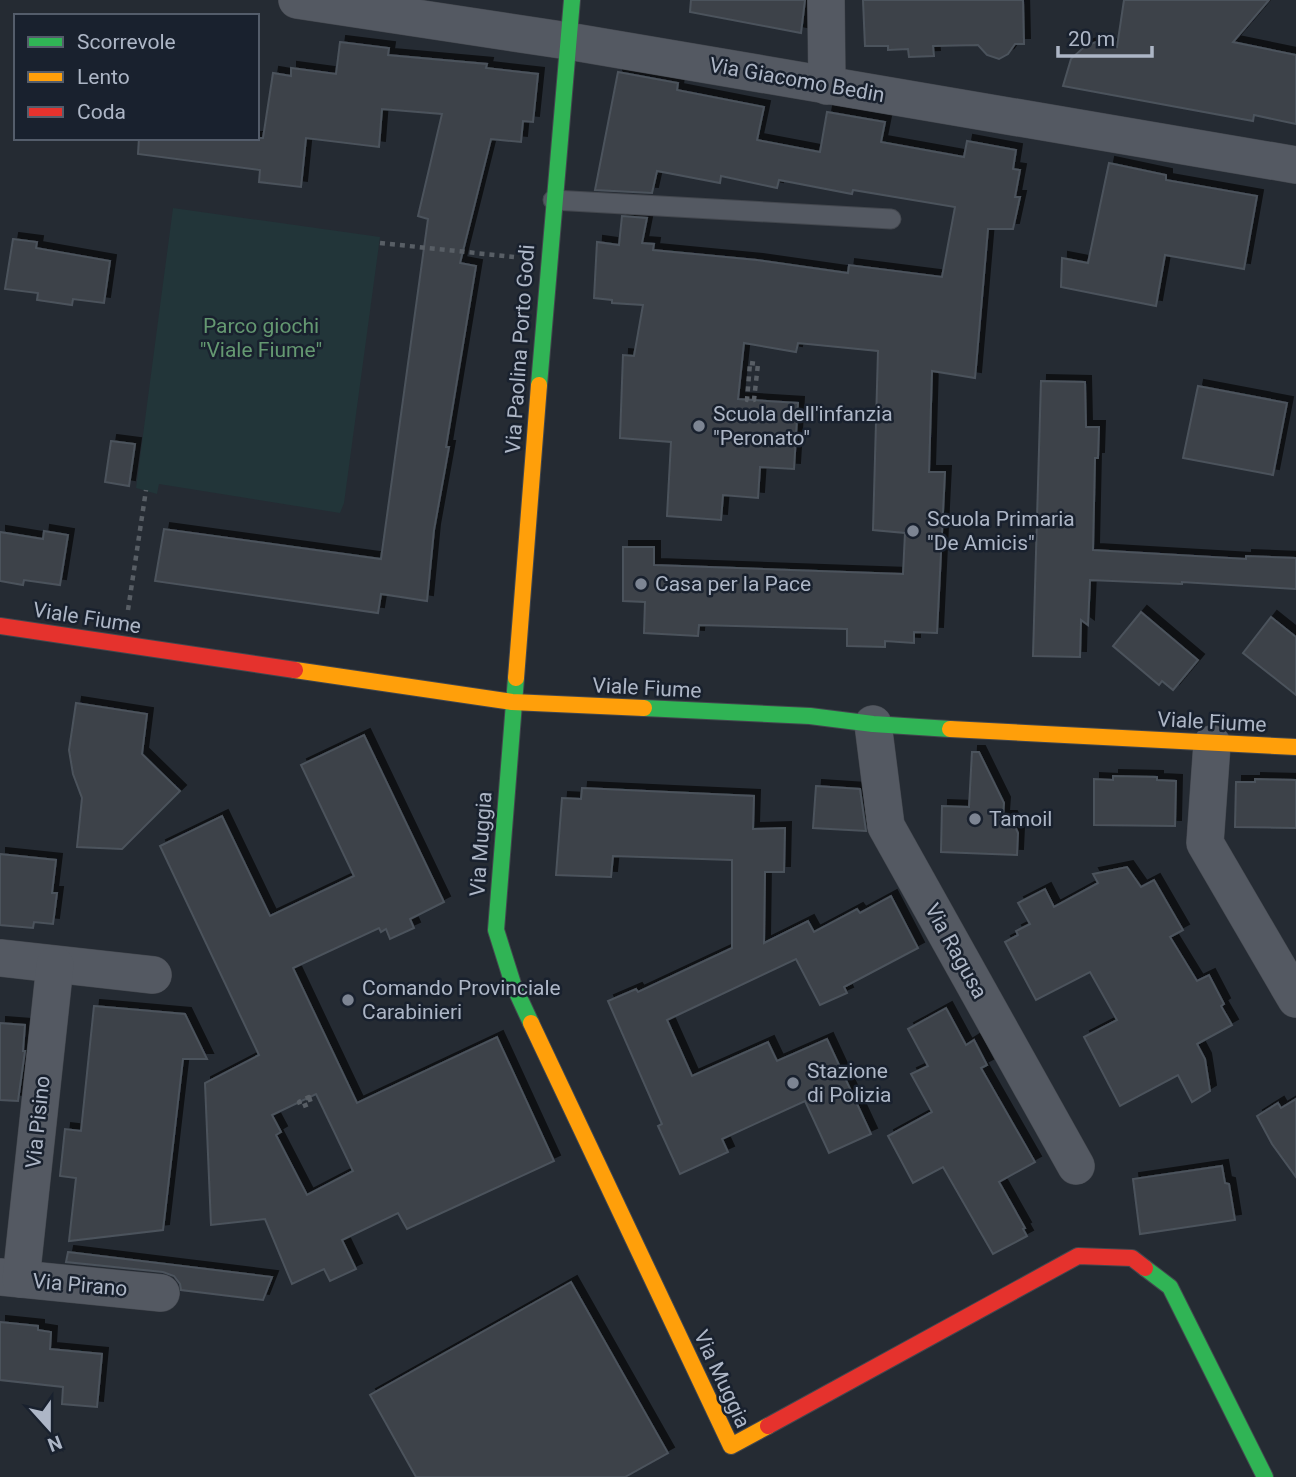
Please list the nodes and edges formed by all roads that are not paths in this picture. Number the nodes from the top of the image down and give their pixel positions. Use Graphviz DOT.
graph roads {
  1 [pos="297,0"];
  2 [pos="572,0"];
  3 [pos="826,0"];
  4 [pos="568,41"];
  5 [pos="827,86"];
  6 [pos="1296,165"];
  7 [pos="552,200"];
  8 [pos="891,219"];
  9 [pos="0,626"];
  10 [pos="512,702"];
  11 [pos="873,724"];
  12 [pos="1212,744"];
  13 [pos="1296,747"];
  14 [pos="0,958"];
  15 [pos="55,965"];
  16 [pos="153,975"];
  17 [pos="1296,999"];
  18 [pos="1076,1166"];
  19 [pos="11,1278"];
  20 [pos="161,1293"];
  21 [pos="1265,1477"];
  1 -- 4 [label="street, Via Giacomo Bedin"];
  2 -- 4 [label="street, Via Paolina Porto Godi"];
  3 -- 5 [label="street"];
  4 -- 5 [label="street, Via Giacomo Bedin"];
  4 -- 7 [label="street, Via Paolina Porto Godi"];
  5 -- 6 [label="street, Via Giacomo Bedin"];
  7 -- 8 [label="lane"];
  7 -- 10 [label="street, Via Paolina Porto Godi"];
  9 -- 10 [label="street, Viale Fiume"];
  10 -- 11 [label="street, Viale Fiume"];
  10 -- 21 [label="street, Via Muggia"];
  11 -- 12 [label="street, Viale Fiume"];
  11 -- 18 [label="street, Via Ragusa"];
  12 -- 13 [label="street, Viale Fiume"];
  12 -- 17 [label="street"];
  14 -- 15 [label="street"];
  15 -- 16 [label="street"];
  15 -- 19 [label="street, Via Pisino"];
  19 -- 20 [label="street, Via Pirano"];
}
